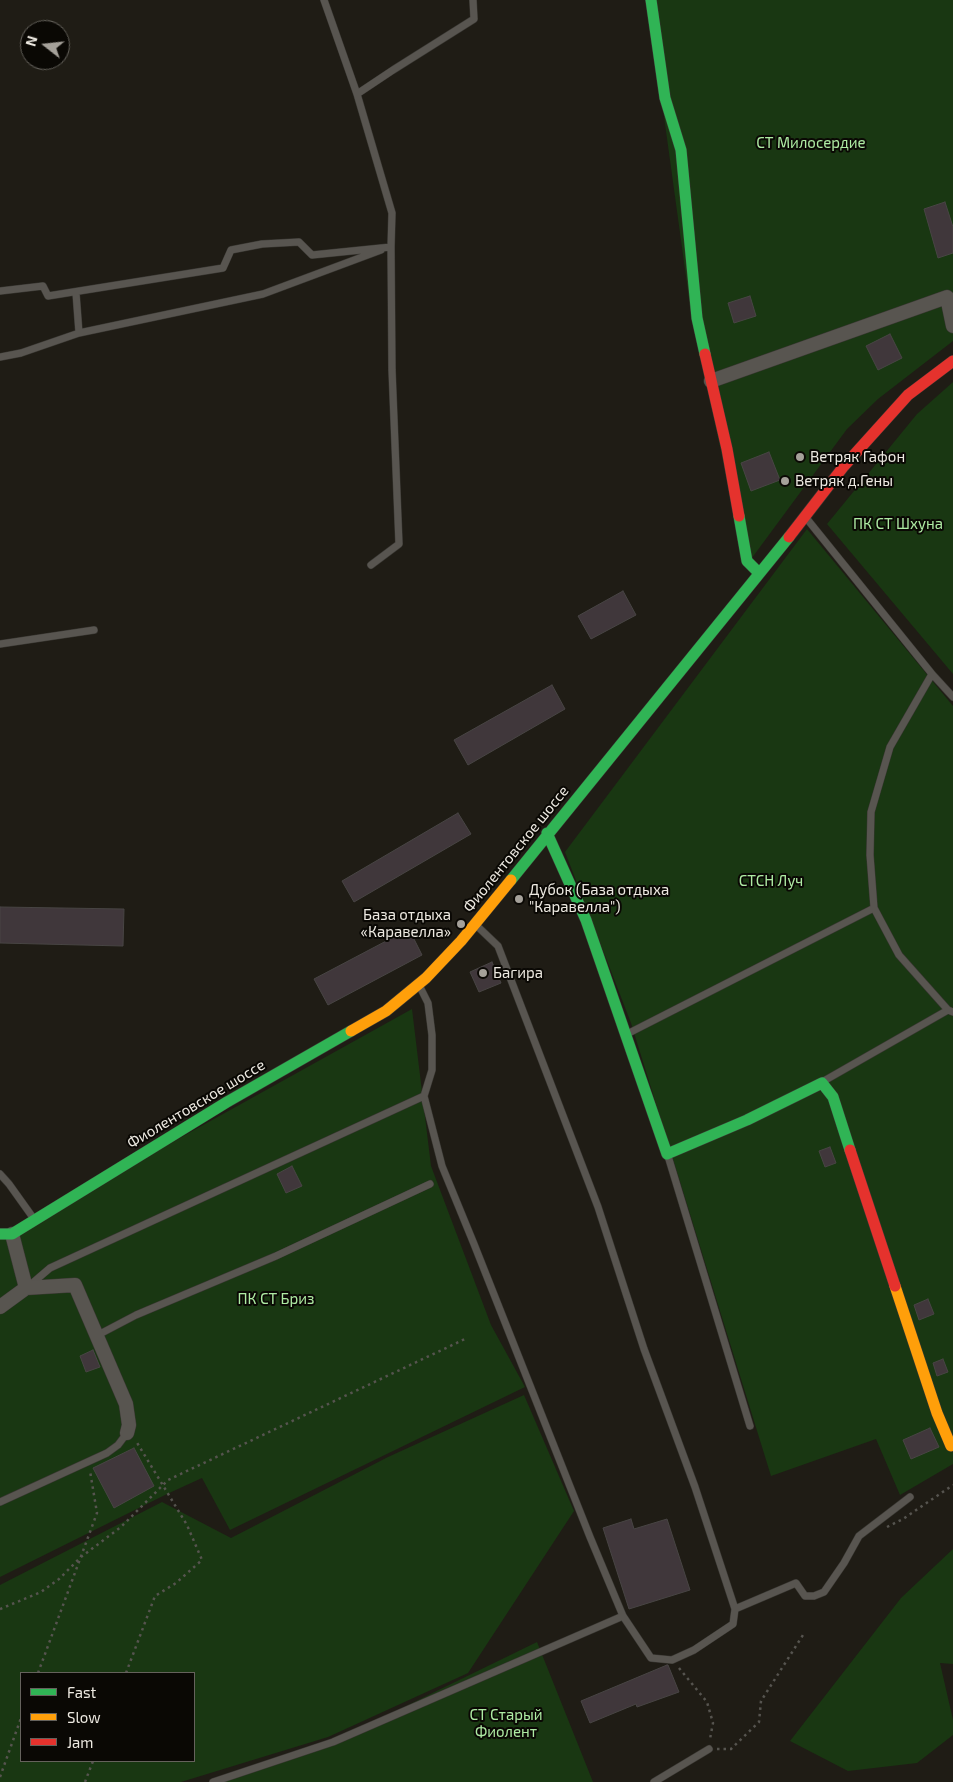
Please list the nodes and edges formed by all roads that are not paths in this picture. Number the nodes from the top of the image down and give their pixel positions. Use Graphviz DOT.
graph roads {
  1 [pos="324,0"];
  2 [pos="473,0"];
  3 [pos="650,0"];
  4 [pos="357,94"];
  5 [pos="391,247"];
  6 [pos="0,290"];
  7 [pos="76,293"];
  8 [pos="953,326"];
  9 [pos="79,333"];
  10 [pos="0,357"];
  11 [pos="953,360"];
  12 [pos="711,381"];
  13 [pos="805,517"];
  14 [pos="371,565"];
  15 [pos="759,573"];
  16 [pos="94,630"];
  17 [pos="0,644"];
  18 [pos="932,674"];
  19 [pos="953,697"];
  20 [pos="548,833"];
  21 [pos="874,908"];
  22 [pos="475,924"];
  23 [pos="419,984"];
  24 [pos="950,1011"];
  25 [pos="626,1035"];
  26 [pos="822,1083"];
  27 [pos="424,1096"];
  28 [pos="667,1154"];
  29 [pos="0,1174"];
  30 [pos="430,1184"];
  31 [pos="34,1219"];
  32 [pos="6,1234"];
  33 [pos="26,1288"];
  34 [pos="0,1307"];
  35 [pos="96,1336"];
  36 [pos="750,1426"];
  37 [pos="128,1433"];
  38 [pos="952,1445"];
  39 [pos="910,1497"];
  40 [pos="0,1502"];
  41 [pos="735,1609"];
  42 [pos="623,1616"];
  43 [pos="709,1749"];
  44 [pos="213,1782"];
  45 [pos="654,1782"];
  1 -- 4 [label="lane"];
  2 -- 4 [label="lane"];
  3 -- 12 [label="street"];
  4 -- 5 [label="lane"];
  5 -- 7 [label="lane"];
  5 -- 9 [label="lane"];
  5 -- 14 [label="lane"];
  6 -- 7 [label="lane"];
  7 -- 9 [label="lane"];
  8 -- 12 [label="street"];
  9 -- 10 [label="lane"];
  11 -- 13 [label="street, Фиолентовское шоссе"];
  12 -- 15 [label="street"];
  13 -- 15 [label="street, Фиолентовское шоссе"];
  13 -- 18 [label="lane"];
  15 -- 20 [label="street, Фиолентовское шоссе"];
  16 -- 17 [label="lane"];
  18 -- 19 [label="lane"];
  18 -- 21 [label="lane"];
  20 -- 22 [label="street, Фиолентовское шоссе"];
  20 -- 25 [label="street"];
  21 -- 24 [label="lane"];
  21 -- 25 [label="lane"];
  22 -- 23 [label="street, Фиолентовское шоссе"];
  22 -- 41 [label="lane"];
  23 -- 27 [label="lane"];
  23 -- 31 [label="street, Фиолентовское шоссе"];
  24 -- 26 [label="lane"];
  25 -- 28 [label="street"];
  26 -- 28 [label="street"];
  26 -- 38 [label="street"];
  27 -- 33 [label="lane"];
  27 -- 42 [label="lane"];
  28 -- 36 [label="lane"];
  29 -- 31 [label="lane"];
  30 -- 35 [label="lane"];
  31 -- 32 [label="street, Фиолентовское шоссе"];
  32 -- 33 [label="street"];
  33 -- 34 [label="street"];
  33 -- 35 [label="street"];
  35 -- 37 [label="street"];
  37 -- 40 [label="lane"];
  39 -- 41 [label="lane"];
  41 -- 42 [label="lane"];
  42 -- 44 [label="lane"];
  43 -- 45 [label="lane"];
}
